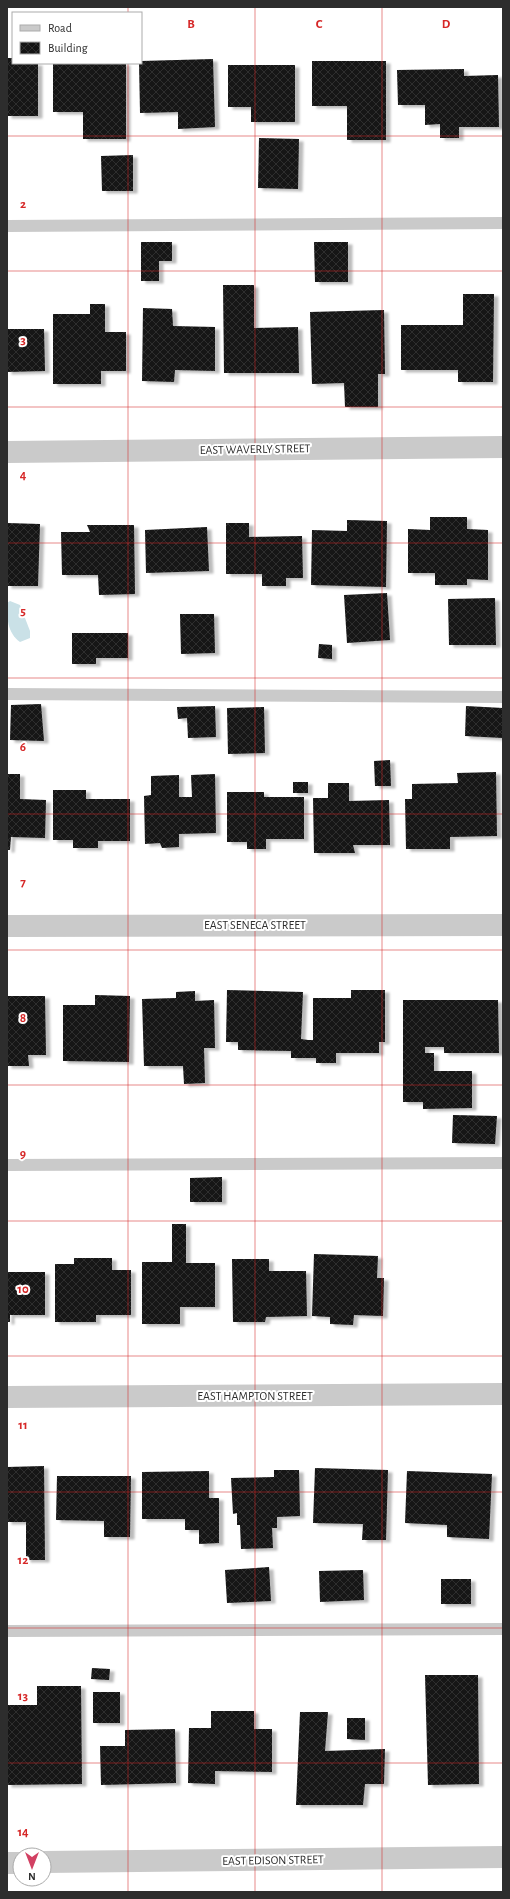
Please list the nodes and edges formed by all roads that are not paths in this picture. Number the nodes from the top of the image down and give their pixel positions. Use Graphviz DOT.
graph roads {
  1 [pos="503,223"];
  2 [pos="7,226"];
  3 [pos="503,447"];
  4 [pos="7,452"];
  5 [pos="7,694"];
  6 [pos="503,697"];
  7 [pos="503,925"];
  8 [pos="7,926"];
  9 [pos="503,1163"];
  10 [pos="7,1165"];
  11 [pos="503,1394"];
  12 [pos="7,1397"];
  13 [pos="503,1628"];
  14 [pos="7,1631"];
  15 [pos="503,1857"];
  16 [pos="52,1862"];
  1 -- 2 [label="lane"];
  3 -- 4 [label="street, EAST WAVERLY STREET"];
  5 -- 6 [label="lane"];
  7 -- 8 [label="street, EAST SENECA STREET"];
  9 -- 10 [label="lane"];
  11 -- 12 [label="street, EAST HAMPTON STREET"];
  13 -- 14 [label="lane"];
  15 -- 16 [label="street, EAST EDISON STREET"];
}
